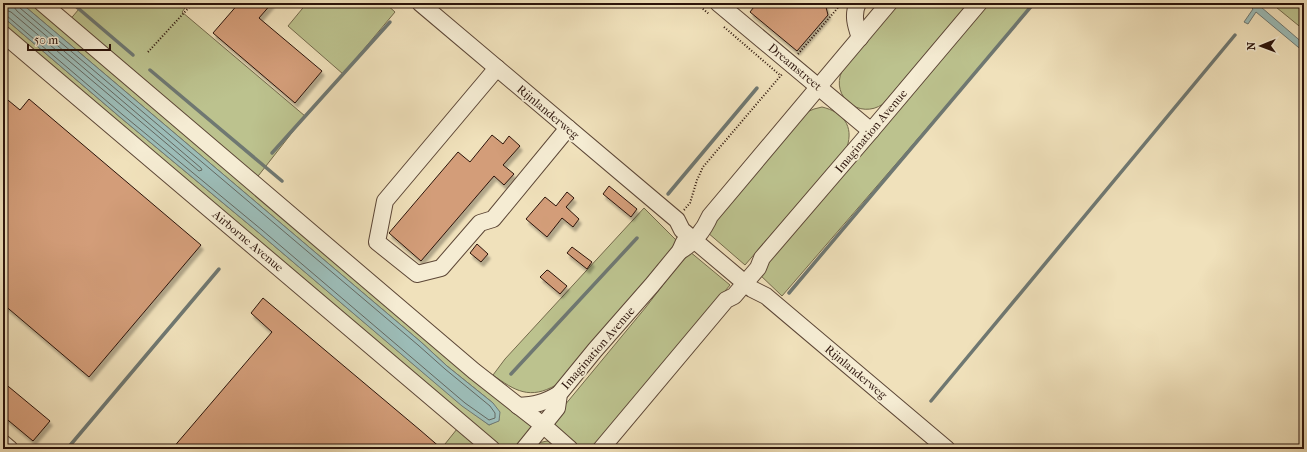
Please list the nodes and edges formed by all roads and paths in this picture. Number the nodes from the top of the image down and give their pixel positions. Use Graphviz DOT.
graph roads {
  1 [pos="42,3"];
  2 [pos="193,3"];
  3 [pos="420,3"];
  4 [pos="696,3"];
  5 [pos="718,3"];
  6 [pos="842,3"];
  7 [pos="858,3"];
  8 [pos="889,3"];
  9 [pos="979,3"];
  10 [pos="714,18"];
  11 [pos="720,24"];
  12 [pos="3,34"];
  13 [pos="860,38"];
  14 [pos="148,52"];
  15 [pos="497,68"];
  16 [pos="786,70"];
  17 [pos="819,87"];
  18 [pos="568,128"];
  19 [pos="871,131"];
  20 [pos="676,220"];
  21 [pos="694,234"];
  22 [pos="745,277"];
  23 [pos="559,394"];
  24 [pos="518,406"];
  25 [pos="544,426"];
  26 [pos="3,443"];
  27 [pos="10,449"];
  28 [pos="492,449"];
  29 [pos="524,449"];
  30 [pos="570,449"];
  31 [pos="601,449"];
  32 [pos="947,449"];
  1 -- 24 [label="street"];
  2 -- 14 [label="path"];
  3 -- 15 [label="street, Rijnlanderweg"];
  4 -- 10 [label="path"];
  5 -- 16 [label="street, Dreamstreet"];
  6 -- 16 [label="path"];
  7 -- 13 [label="street"];
  8 -- 13 [label="street, Imagination Avenue"];
  9 -- 19 [label="street, Imagination Avenue"];
  11 -- 16 [label="path, Dreamstreet"];
  12 -- 28 [label="street, Airborne Avenue"];
  13 -- 17 [label="street, Imagination Avenue"];
  15 -- 18 [label="street, Rijnlanderweg"];
  15 -- 18 [label="street"];
  16 -- 17 [label="street, Dreamstreet"];
  16 -- 20 [label="path"];
  17 -- 19 [label="street, Dreamstreet"];
  17 -- 21 [label="street, Imagination Avenue"];
  18 -- 20 [label="street, Rijnlanderweg"];
  19 -- 22 [label="street, Imagination Avenue"];
  20 -- 21 [label="street, Rijnlanderweg"];
  21 -- 22 [label="street, Rijnlanderweg"];
  21 -- 23 [label="street, Imagination Avenue"];
  22 -- 31 [label="street, Imagination Avenue"];
  22 -- 32 [label="street, Rijnlanderweg"];
  23 -- 24 [label="street"];
  23 -- 25 [label="street, Imagination Avenue"];
  24 -- 25 [label="street"];
  25 -- 29 [label="street, Imagination Avenue"];
  25 -- 30 [label="street"];
  26 -- 27 [label="street"];
}
